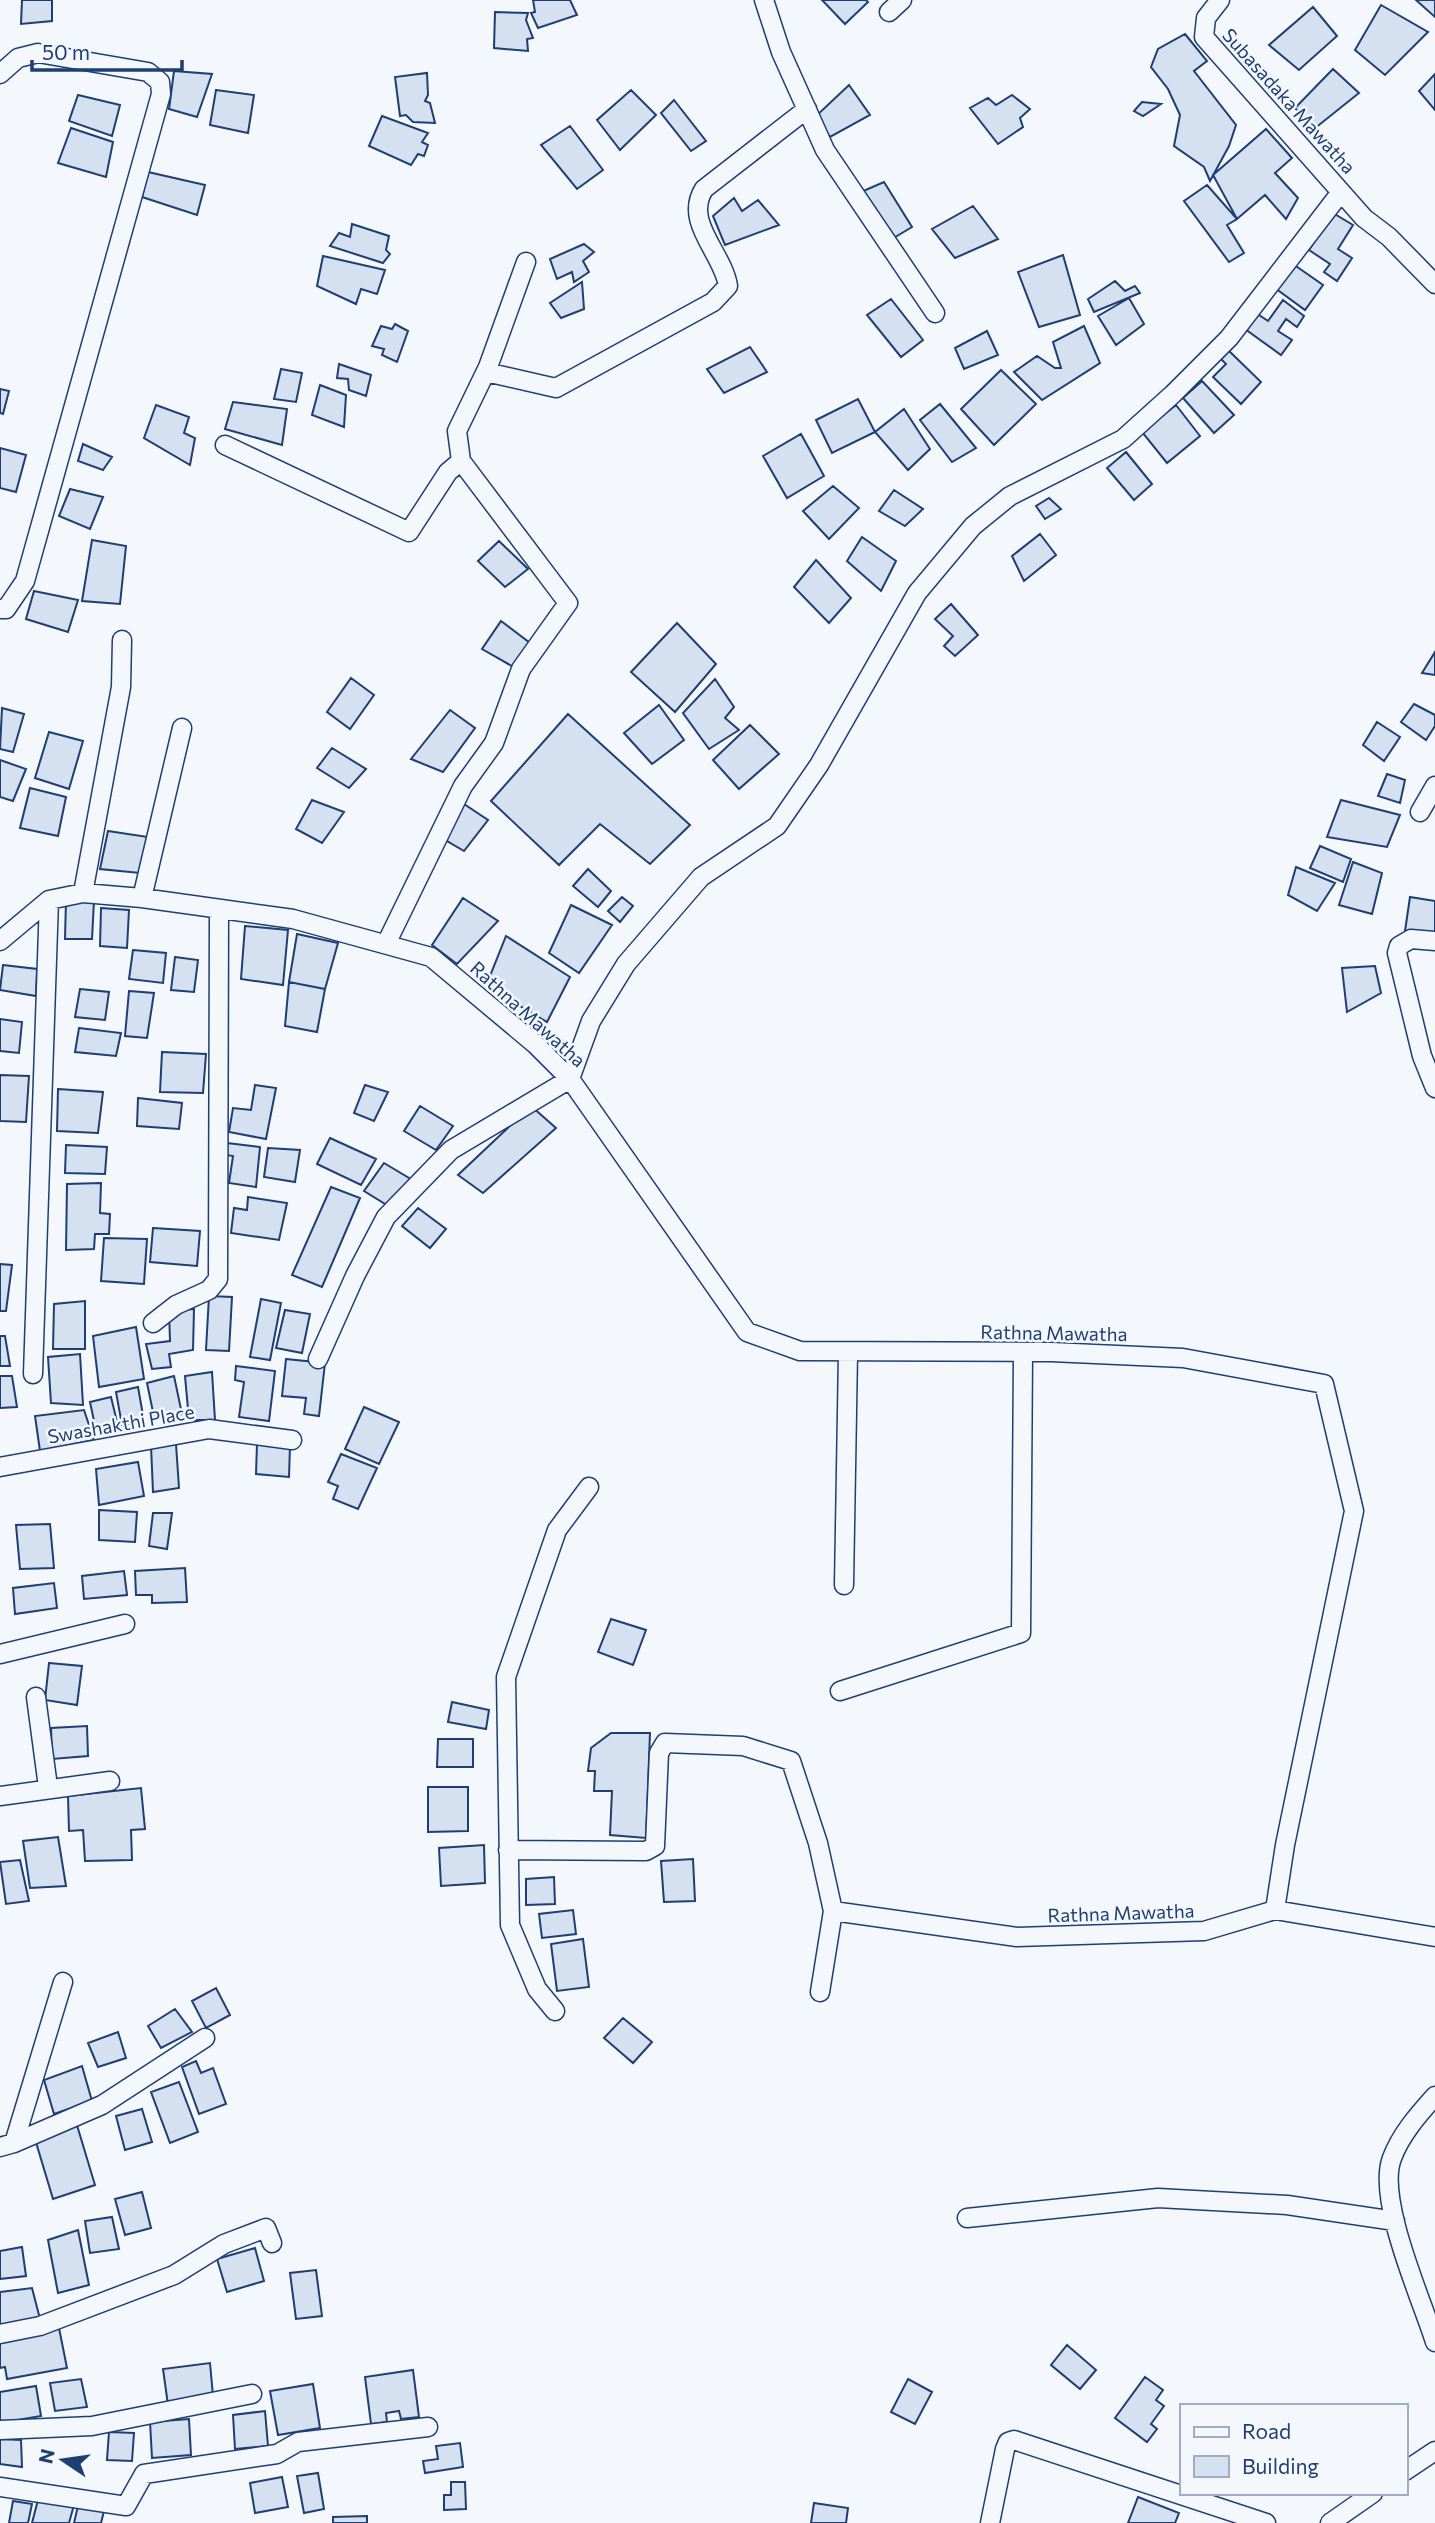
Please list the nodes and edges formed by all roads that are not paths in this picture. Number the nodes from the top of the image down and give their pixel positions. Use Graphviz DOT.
graph roads {
  1 [pos="764,0"];
  2 [pos="1220,0"];
  3 [pos="0,74"];
  4 [pos="807,108"];
  5 [pos="1341,192"];
  6 [pos="526,262"];
  7 [pos="1435,284"];
  8 [pos="935,313"];
  9 [pos="486,372"];
  10 [pos="225,445"];
  11 [pos="461,461"];
  12 [pos="0,609"];
  13 [pos="122,640"];
  14 [pos="182,728"];
  15 [pos="1435,786"];
  16 [pos="1420,813"];
  17 [pos="83,893"];
  18 [pos="142,898"];
  19 [pos="49,900"];
  20 [pos="219,909"];
  21 [pos="0,941"];
  22 [pos="1435,941"];
  23 [pos="386,944"];
  24 [pos="570,1079"];
  25 [pos="1435,1088"];
  26 [pos="153,1323"];
  27 [pos="1023,1352"];
  28 [pos="848,1353"];
  29 [pos="318,1359"];
  30 [pos="33,1374"];
  31 [pos="292,1440"];
  32 [pos="0,1467"];
  33 [pos="589,1488"];
  34 [pos="844,1585"];
  35 [pos="125,1624"];
  36 [pos="0,1654"];
  37 [pos="841,1691"];
  38 [pos="36,1697"];
  39 [pos="110,1781"];
  40 [pos="48,1787"];
  41 [pos="0,1796"];
  42 [pos="508,1850"];
  43 [pos="1275,1910"];
  44 [pos="833,1911"];
  45 [pos="1435,1937"];
  46 [pos="63,1982"];
  47 [pos="820,1992"];
  48 [pos="555,2011"];
  49 [pos="205,2038"];
  50 [pos="1435,2096"];
  51 [pos="7,2145"];
  52 [pos="967,2218"];
  53 [pos="1395,2221"];
  54 [pos="272,2244"];
  55 [pos="0,2334"];
  56 [pos="1435,2342"];
  57 [pos="252,2394"];
  58 [pos="428,2427"];
  59 [pos="0,2430"];
  60 [pos="1435,2451"];
  61 [pos="1407,2470"];
  62 [pos="0,2487"];
  63 [pos="1180,2495"];
  64 [pos="1181,2495"];
  65 [pos="1370,2495"];
  66 [pos="990,2523"];
  67 [pos="1266,2523"];
  68 [pos="1330,2523"];
  1 -- 4 [label="street"];
  2 -- 5 [label="street, Subasadaka Mawatha"];
  3 -- 12 [label="street"];
  4 -- 8 [label="street"];
  4 -- 9 [label="street"];
  5 -- 7 [label="street, Subasadaka Mawatha"];
  5 -- 24 [label="street"];
  6 -- 9 [label="street"];
  9 -- 11 [label="street"];
  10 -- 11 [label="street"];
  11 -- 23 [label="street"];
  13 -- 17 [label="street"];
  14 -- 18 [label="street"];
  15 -- 16 [label="street"];
  17 -- 18 [label="street, Rathna Mawatha"];
  17 -- 19 [label="street, Rathna Mawatha"];
  18 -- 20 [label="street, Rathna Mawatha"];
  19 -- 21 [label="street, Rathna Mawatha"];
  19 -- 30 [label="street"];
  20 -- 23 [label="street, Rathna Mawatha"];
  20 -- 26 [label="street"];
  22 -- 25 [label="street"];
  23 -- 24 [label="street, Rathna Mawatha"];
  24 -- 28 [label="street, Rathna Mawatha"];
  24 -- 29 [label="street"];
  27 -- 28 [label="street, Rathna Mawatha"];
  27 -- 37 [label="street"];
  27 -- 43 [label="street, Rathna Mawatha"];
  28 -- 34 [label="street"];
  31 -- 32 [label="street, Swashakthi Place"];
  33 -- 42 [label="street"];
  35 -- 36 [label="street"];
  38 -- 40 [label="street"];
  39 -- 40 [label="street"];
  40 -- 41 [label="street"];
  42 -- 44 [label="street"];
  42 -- 48 [label="street"];
  43 -- 44 [label="street, Rathna Mawatha"];
  43 -- 45 [label="street"];
  44 -- 47 [label="street"];
  46 -- 51 [label="street"];
  49 -- 51 [label="street"];
  50 -- 53 [label="street"];
  52 -- 53 [label="street"];
  53 -- 56 [label="street"];
  54 -- 55 [label="street"];
  57 -- 59 [label="street"];
  58 -- 62 [label="street"];
  60 -- 61 [label="street"];
  63 -- 66 [label="street"];
  64 -- 67 [label="street"];
  65 -- 68 [label="street"];
}
